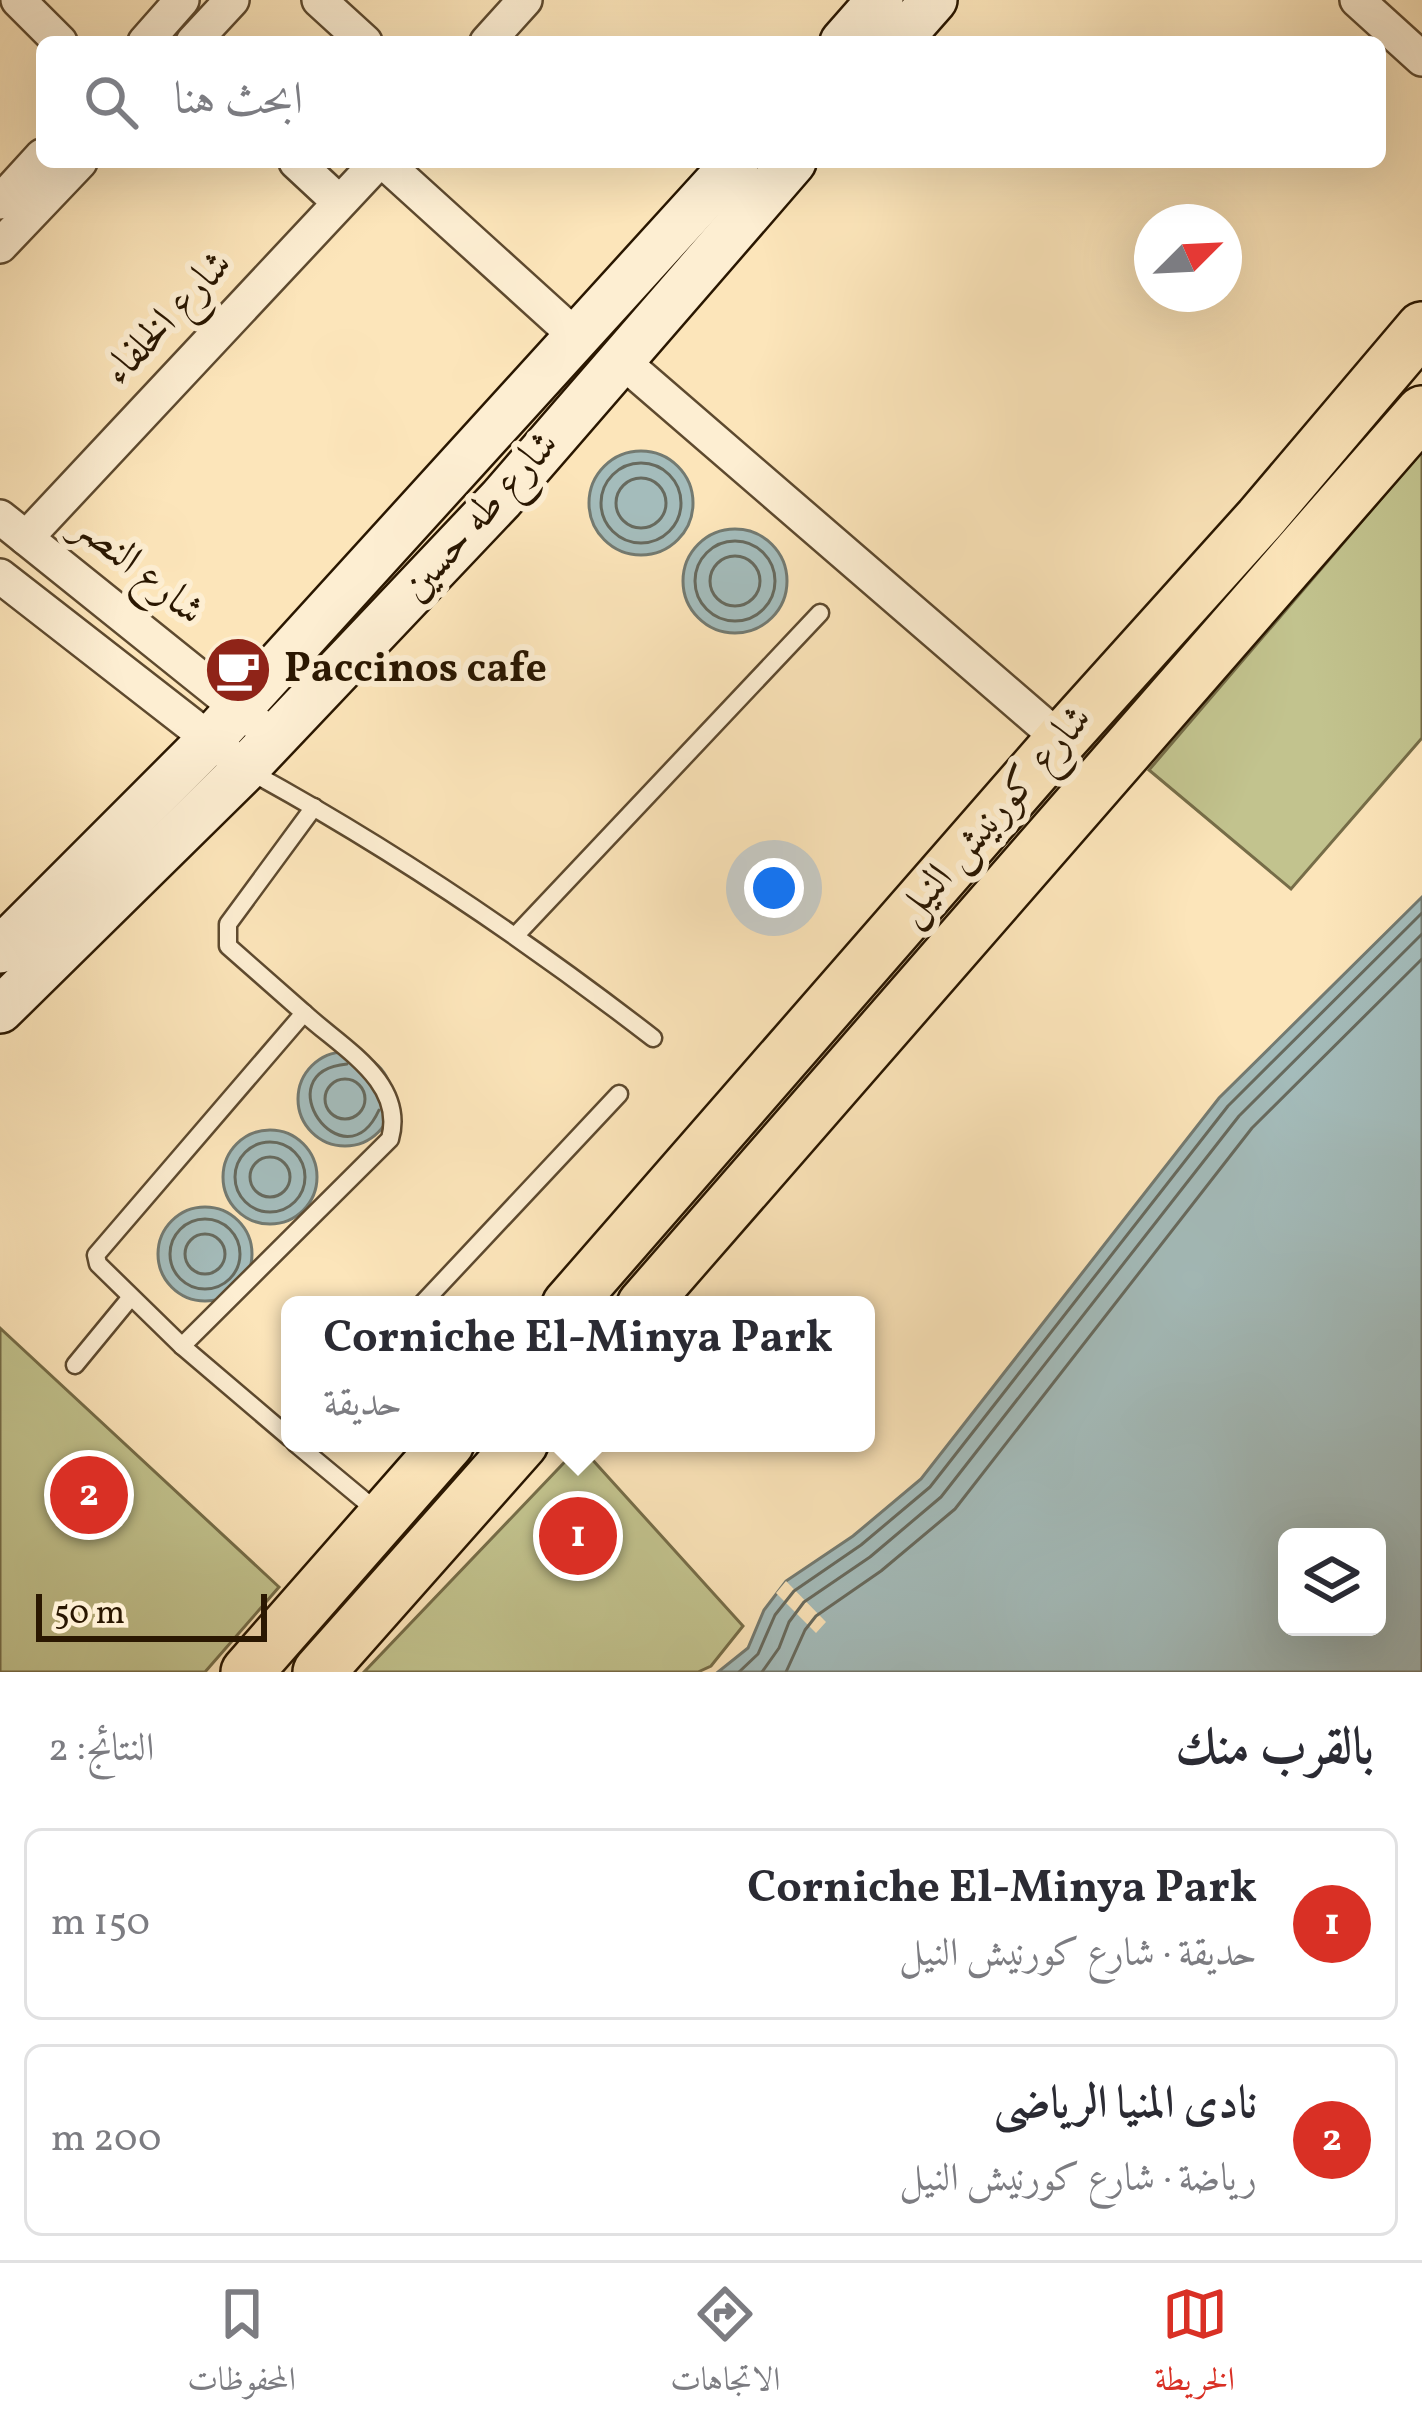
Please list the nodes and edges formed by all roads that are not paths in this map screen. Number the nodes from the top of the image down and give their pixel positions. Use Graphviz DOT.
graph roads {
  1 [pos="18,0"];
  2 [pos="182,0"];
  3 [pos="232,0"];
  4 [pos="319,0"];
  5 [pos="525,0"];
  6 [pos="934,0"];
  7 [pos="1358,0"];
  8 [pos="864,21"];
  9 [pos="54,36"];
  10 [pos="150,36"];
  11 [pos="199,36"];
  12 [pos="358,36"];
  13 [pos="492,36"];
  14 [pos="1422,59"];
  15 [pos="36,163"];
  16 [pos="74,168"];
  17 [pos="302,168"];
  18 [pos="375,168"];
  19 [pos="388,168"];
  20 [pos="731,168"];
  21 [pos="788,168"];
  22 [pos="0,202"];
  23 [pos="339,202"];
  24 [pos="0,246"];
  25 [pos="1422,328"];
  26 [pos="578,338"];
  27 [pos="621,360"];
  28 [pos="1422,412"];
  29 [pos="13,528"];
  30 [pos="0,576"];
  31 [pos="820,613"];
  32 [pos="243,738"];
  33 [pos="1060,740"];
  34 [pos="314,807"];
  35 [pos="517,934"];
  36 [pos="0,950"];
  37 [pos="0,1010"];
  38 [pos="304,1013"];
  39 [pos="653,1038"];
  40 [pos="619,1094"];
  41 [pos="429,1296"];
  42 [pos="576,1296"];
  43 [pos="651,1296"];
  44 [pos="131,1297"];
  45 [pos="182,1346"];
  46 [pos="75,1365"];
  47 [pos="281,1431"];
  48 [pos="306,1452"];
  49 [pos="440,1452"];
  50 [pos="514,1452"];
  51 [pos="383,1516"];
  52 [pos="247,1672"];
  53 [pos="319,1672"];
  1 -- 9 [label="street"];
  2 -- 10 [label="street"];
  3 -- 11 [label="street"];
  4 -- 12 [label="street"];
  5 -- 13 [label="street"];
  6 -- 8 [label="main road"];
  7 -- 14 [label="street"];
  15 -- 22 [label="street"];
  16 -- 24 [label="street"];
  17 -- 23 [label="street"];
  18 -- 23 [label="street, شارع الخلفاء"];
  19 -- 26 [label="street"];
  20 -- 26 [label="main road, شارع طه حسين"];
  21 -- 27 [label="main road, شارع طه حسين"];
  23 -- 29 [label="street, شارع الخلفاء"];
  25 -- 33 [label="main road, شارع كورنيش النيل"];
  26 -- 32 [label="main road, شارع طه حسين"];
  27 -- 32 [label="main road, شارع طه حسين"];
  27 -- 33 [label="street"];
  28 -- 43 [label="main road, شارع كورنيش النيل"];
  29 -- 32 [label="street, شارع النصر"];
  30 -- 32 [label="street, شارع النصر"];
  31 -- 35 [label="lane"];
  32 -- 34 [label="lane"];
  32 -- 36 [label="main road, شارع طه حسين"];
  32 -- 37 [label="main road, شارع طه حسين"];
  33 -- 42 [label="main road, شارع كورنيش النيل"];
  34 -- 35 [label="lane"];
  34 -- 38 [label="lane"];
  35 -- 39 [label="lane"];
  38 -- 44 [label="lane"];
  38 -- 45 [label="lane"];
  40 -- 41 [label="lane"];
  44 -- 45 [label="lane"];
  44 -- 46 [label="lane"];
  45 -- 47 [label="lane"];
  48 -- 51 [label="lane"];
  49 -- 51 [label="main road"];
  50 -- 53 [label="main road"];
  51 -- 52 [label="main road"];
}
